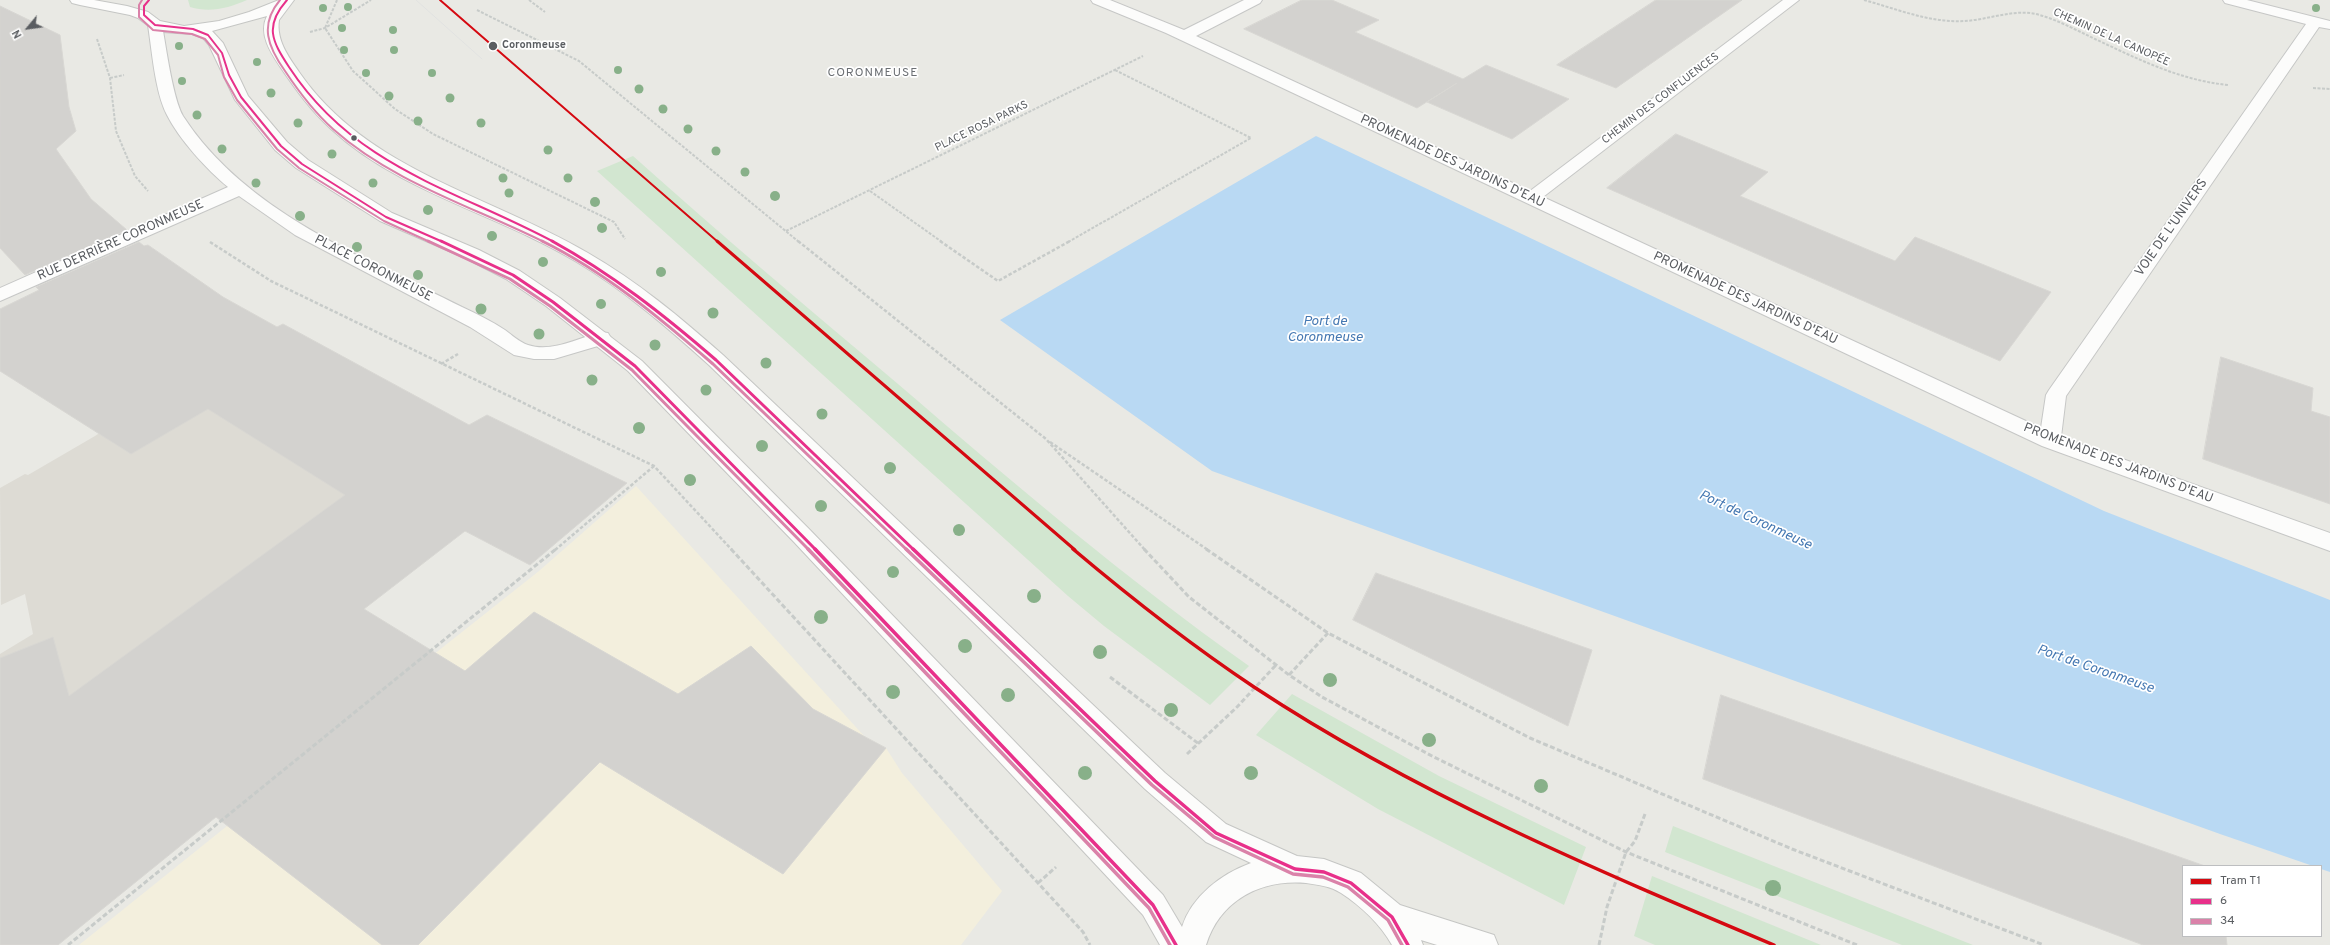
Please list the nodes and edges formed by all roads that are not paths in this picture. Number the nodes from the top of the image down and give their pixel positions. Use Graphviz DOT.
graph roads {
  1 [pos="77,0"];
  2 [pos="149,0"];
  3 [pos="1098,0"];
  4 [pos="1255,0"];
  5 [pos="1792,0"];
  6 [pos="2230,0"];
  7 [pos="284,2"];
  8 [pos="149,20"];
  9 [pos="2323,24"];
  10 [pos="193,29"];
  11 [pos="1177,33"];
  12 [pos="242,188"];
  13 [pos="1530,199"];
  14 [pos="0,295"];
  15 [pos="601,338"];
  16 [pos="2050,441"];
  17 [pos="2330,542"];
  18 [pos="1295,869"];
  19 [pos="1392,917"];
  20 [pos="1176,945"];
  21 [pos="1191,945"];
  22 [pos="1408,945"];
  23 [pos="1483,945"];
  1 -- 8 [label="street"];
  2 -- 8 [label="street, PLACE CORONMEUSE"];
  3 -- 11 [label="street, PROMENADE DES JARDINS D'EAU"];
  4 -- 11 [label="street"];
  5 -- 13 [label="street, CHEMIN DES CONFLUENCES"];
  6 -- 9 [label="street"];
  7 -- 10 [label="street"];
  7 -- 18 [label="street"];
  8 -- 10 [label="street"];
  8 -- 12 [label="street, PLACE CORONMEUSE"];
  9 -- 16 [label="street, VOIE DE L'UNIVERS"];
  10 -- 15 [label="street"];
  11 -- 13 [label="street, PROMENADE DES JARDINS D'EAU"];
  12 -- 14 [label="street, RUE DERRIÈRE CORONMEUSE"];
  12 -- 15 [label="street, PLACE CORONMEUSE"];
  13 -- 16 [label="street, PROMENADE DES JARDINS D'EAU"];
  15 -- 20 [label="street"];
  16 -- 17 [label="street, PROMENADE DES JARDINS D'EAU"];
  18 -- 19 [label="street"];
  18 -- 21 [label="street"];
  19 -- 22 [label="street"];
  19 -- 23 [label="street"];
}
